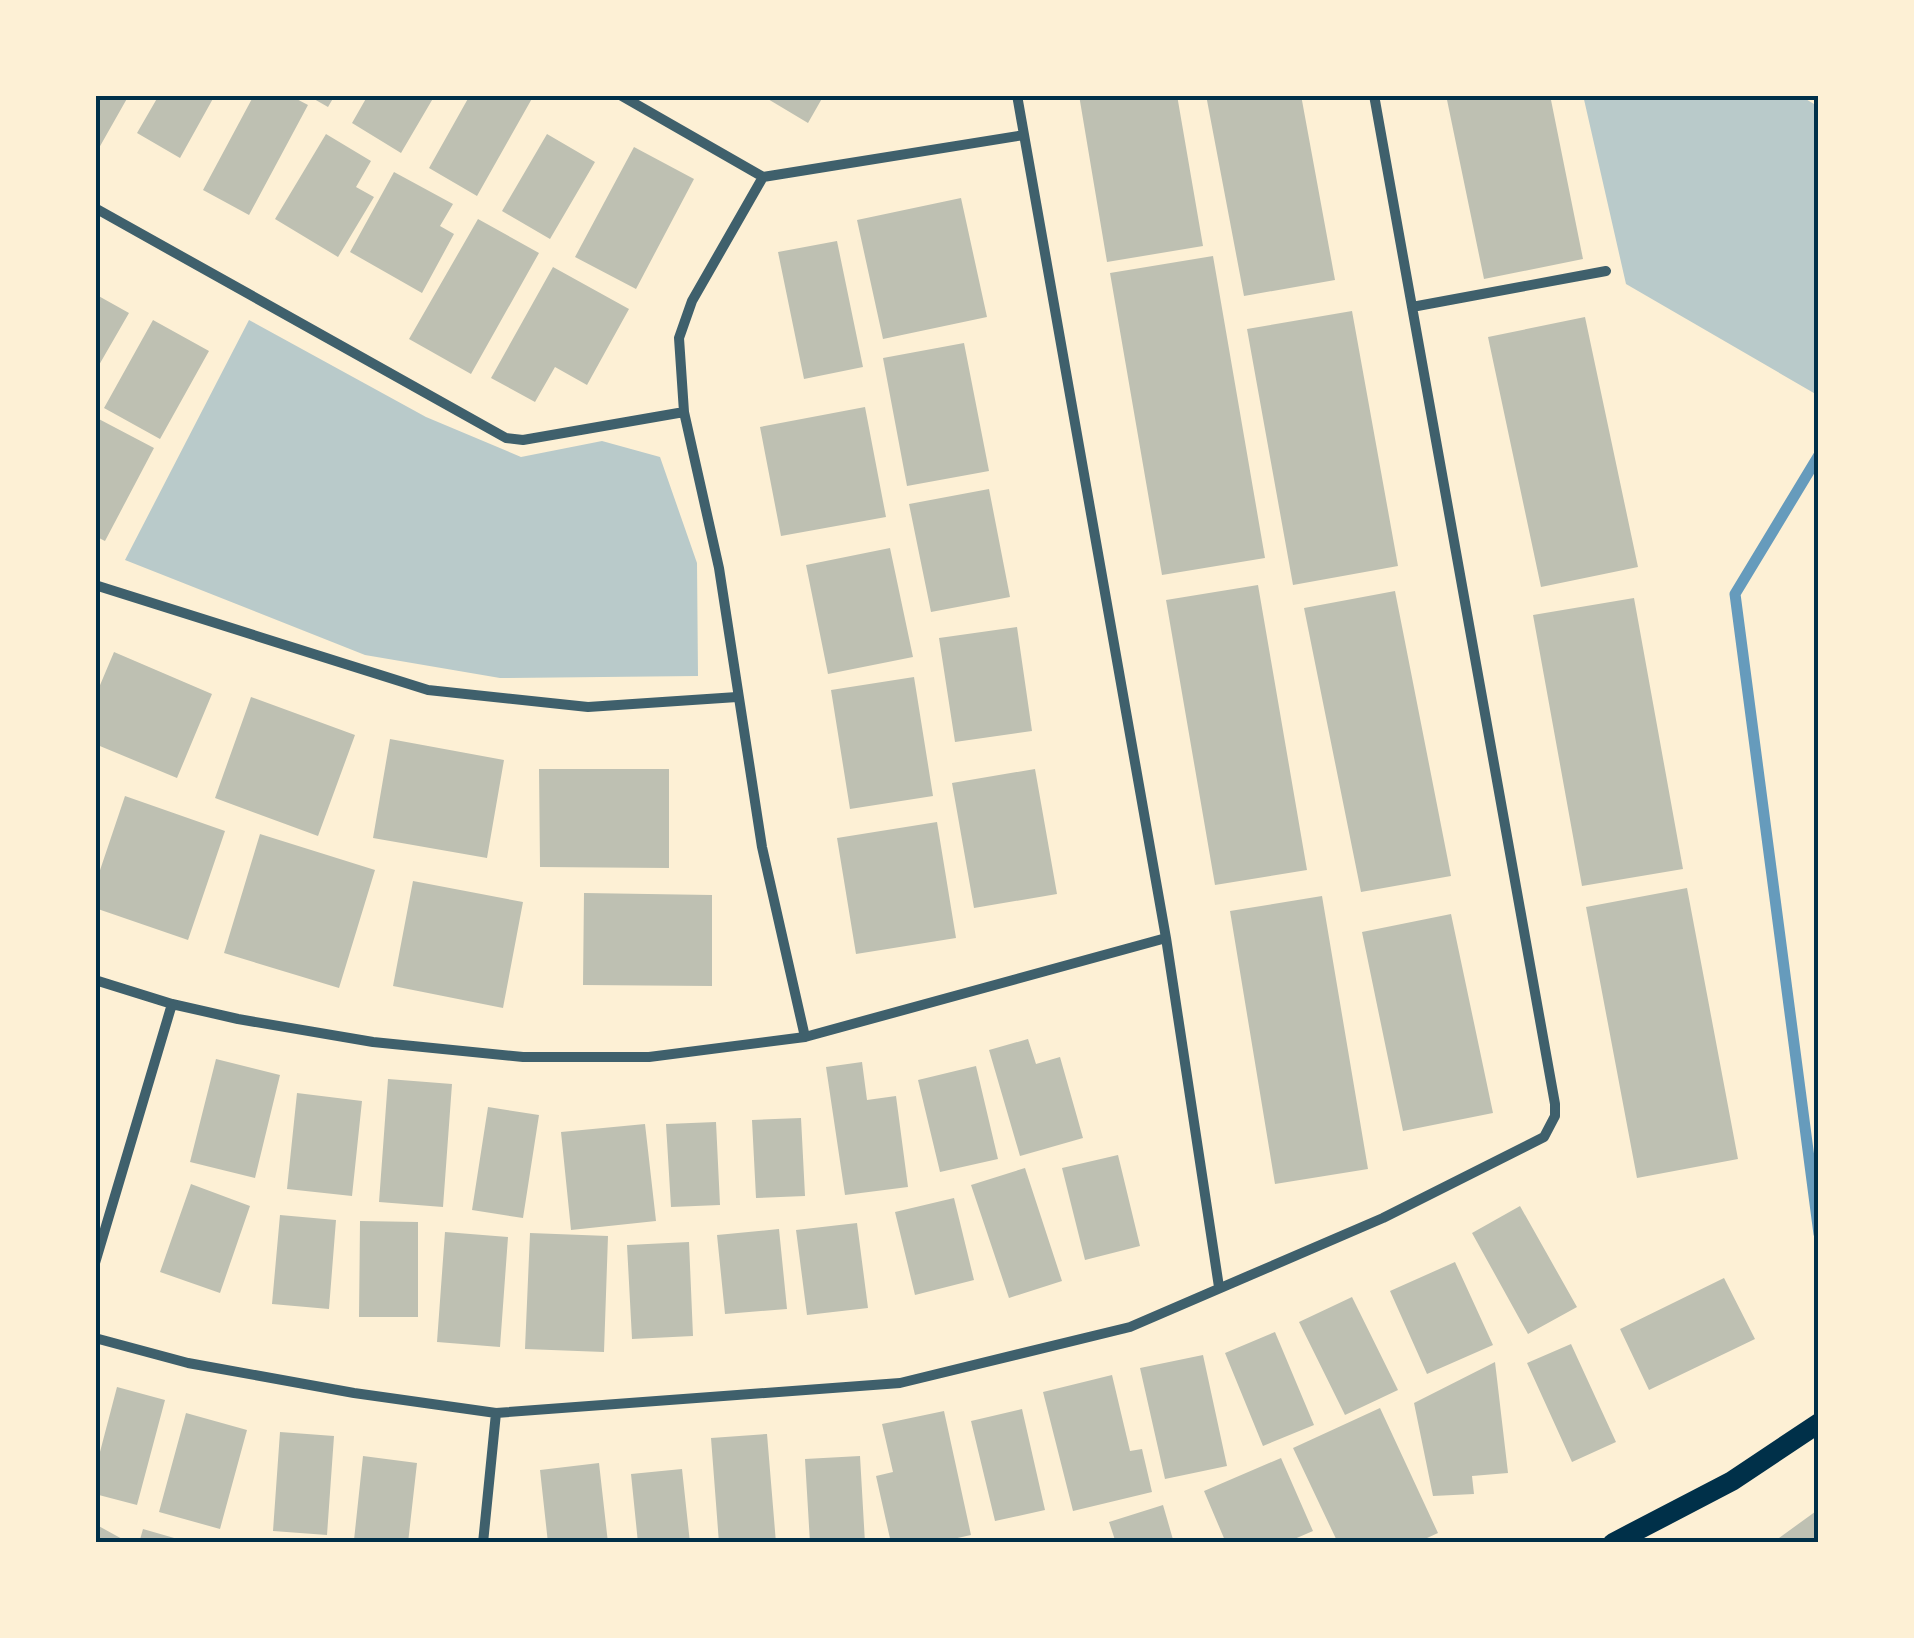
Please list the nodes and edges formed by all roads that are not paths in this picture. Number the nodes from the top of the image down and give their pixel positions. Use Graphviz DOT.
graph roads {
  1 [pos="620,95"];
  2 [pos="1017,95"];
  3 [pos="1374,95"];
  4 [pos="1024,134"];
  5 [pos="763,177"];
  6 [pos="95,208"];
  7 [pos="1606,271"];
  8 [pos="1412,307"];
  9 [pos="684,412"];
  10 [pos="95,585"];
  11 [pos="737,697"];
  12 [pos="1166,938"];
  13 [pos="95,980"];
  14 [pos="172,1004"];
  15 [pos="805,1036"];
  16 [pos="95,1264"];
  17 [pos="1219,1286"];
  18 [pos="95,1338"];
  19 [pos="496,1412"];
  20 [pos="1819,1424"];
  21 [pos="483,1543"];
  22 [pos="1613,1543"];
  1 -- 5 [label="street"];
  2 -- 4 [label="street"];
  3 -- 8 [label="street"];
  4 -- 5 [label="street"];
  4 -- 12 [label="street"];
  5 -- 9 [label="street"];
  6 -- 9 [label="street"];
  7 -- 8 [label="street"];
  8 -- 17 [label="street"];
  9 -- 11 [label="street"];
  10 -- 11 [label="street"];
  11 -- 15 [label="street"];
  12 -- 15 [label="street"];
  12 -- 17 [label="street"];
  13 -- 14 [label="street"];
  14 -- 15 [label="street"];
  14 -- 16 [label="street"];
  17 -- 19 [label="street"];
  18 -- 19 [label="street"];
  19 -- 21 [label="street"];
  20 -- 22 [label="main road"];
}
